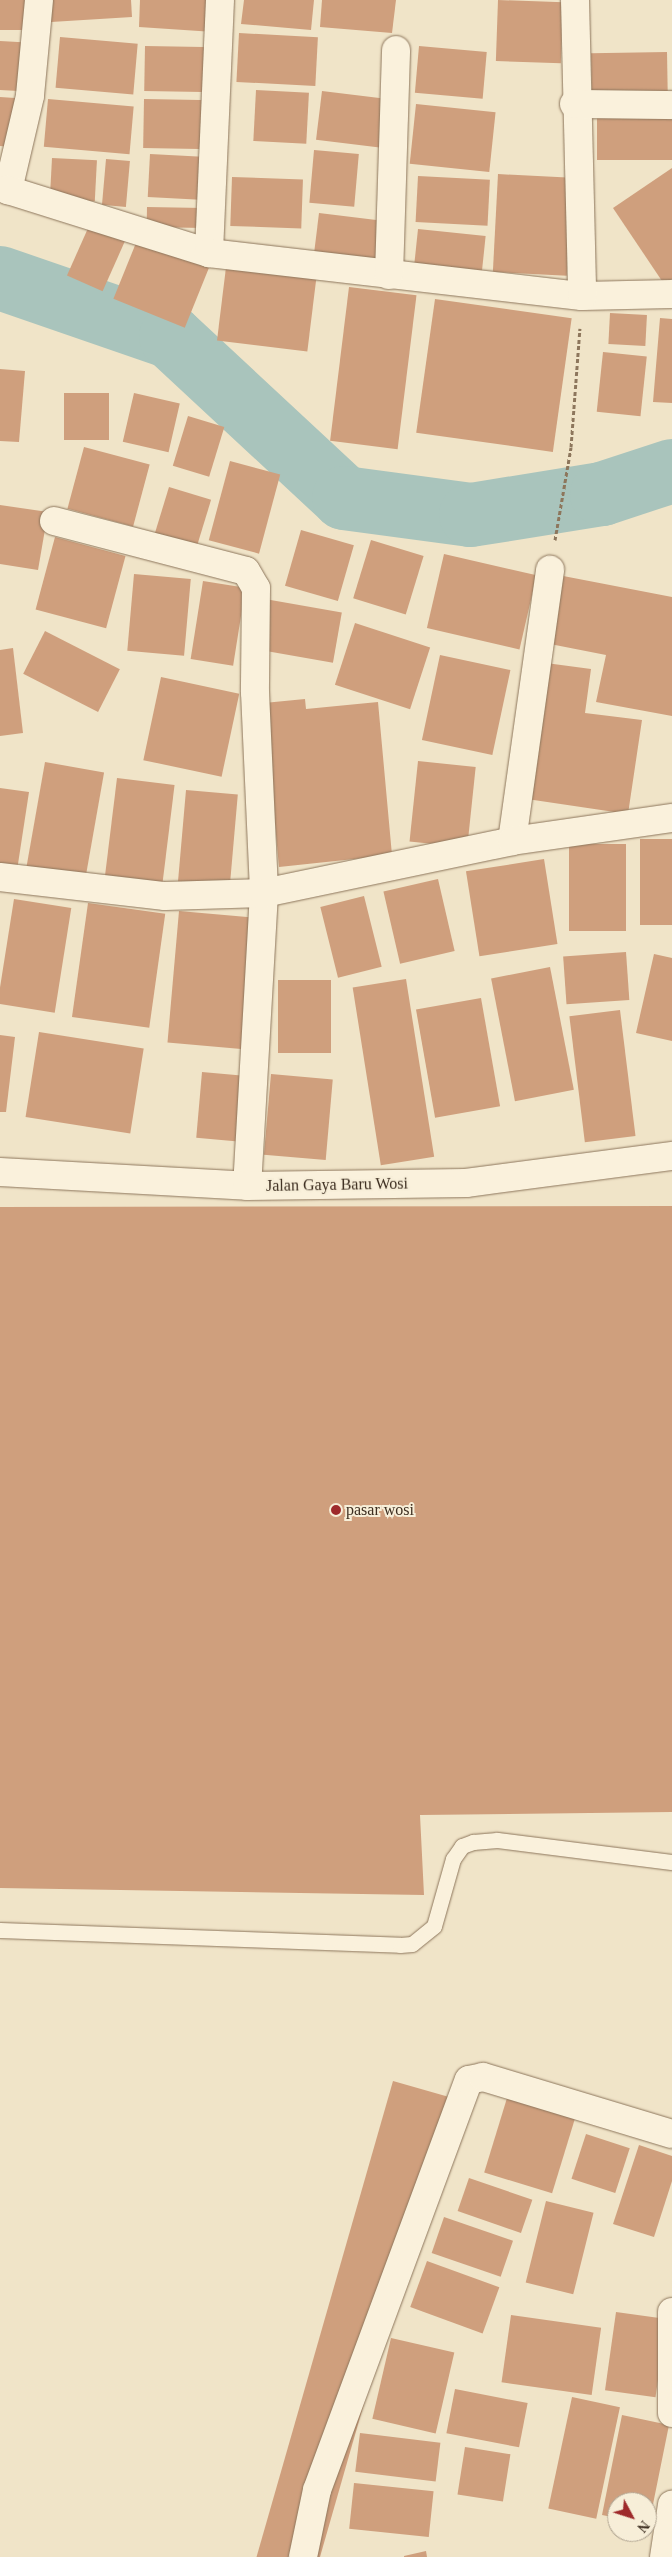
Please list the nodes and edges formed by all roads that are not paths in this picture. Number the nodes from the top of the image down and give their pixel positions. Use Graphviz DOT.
graph roads {
  1 [pos="39,0"];
  2 [pos="220,0"];
  3 [pos="574,0"];
  4 [pos="396,50"];
  5 [pos="574,104"];
  6 [pos="672,106"];
  7 [pos="209,253"];
  8 [pos="389,275"];
  9 [pos="672,294"];
  10 [pos="582,296"];
  11 [pos="54,521"];
  12 [pos="550,570"];
  13 [pos="672,818"];
  14 [pos="512,841"];
  15 [pos="0,877"];
  16 [pos="264,893"];
  17 [pos="672,1156"];
  18 [pos="0,1172"];
  19 [pos="247,1186"];
  20 [pos="672,1862"];
  21 [pos="0,1930"];
  22 [pos="672,2134"];
  23 [pos="672,2312"];
  24 [pos="672,2413"];
  25 [pos="671,2520"];
  26 [pos="303,2557"];
  27 [pos="664,2557"];
  1 -- 7 [label="street"];
  2 -- 7 [label="street"];
  3 -- 5 [label="street"];
  4 -- 8 [label="street"];
  5 -- 6 [label="street"];
  5 -- 10 [label="street"];
  7 -- 8 [label="street"];
  8 -- 10 [label="street"];
  9 -- 10 [label="street"];
  11 -- 16 [label="street"];
  12 -- 14 [label="street"];
  13 -- 14 [label="street"];
  14 -- 16 [label="street"];
  15 -- 16 [label="street"];
  16 -- 19 [label="street"];
  17 -- 19 [label="street, Jalan Gaya Baru Wosi"];
  18 -- 19 [label="street, Jalan Gaya Baru Wosi"];
  20 -- 21 [label="lane"];
  22 -- 26 [label="street"];
  23 -- 24 [label="street"];
  25 -- 27 [label="street"];
}
